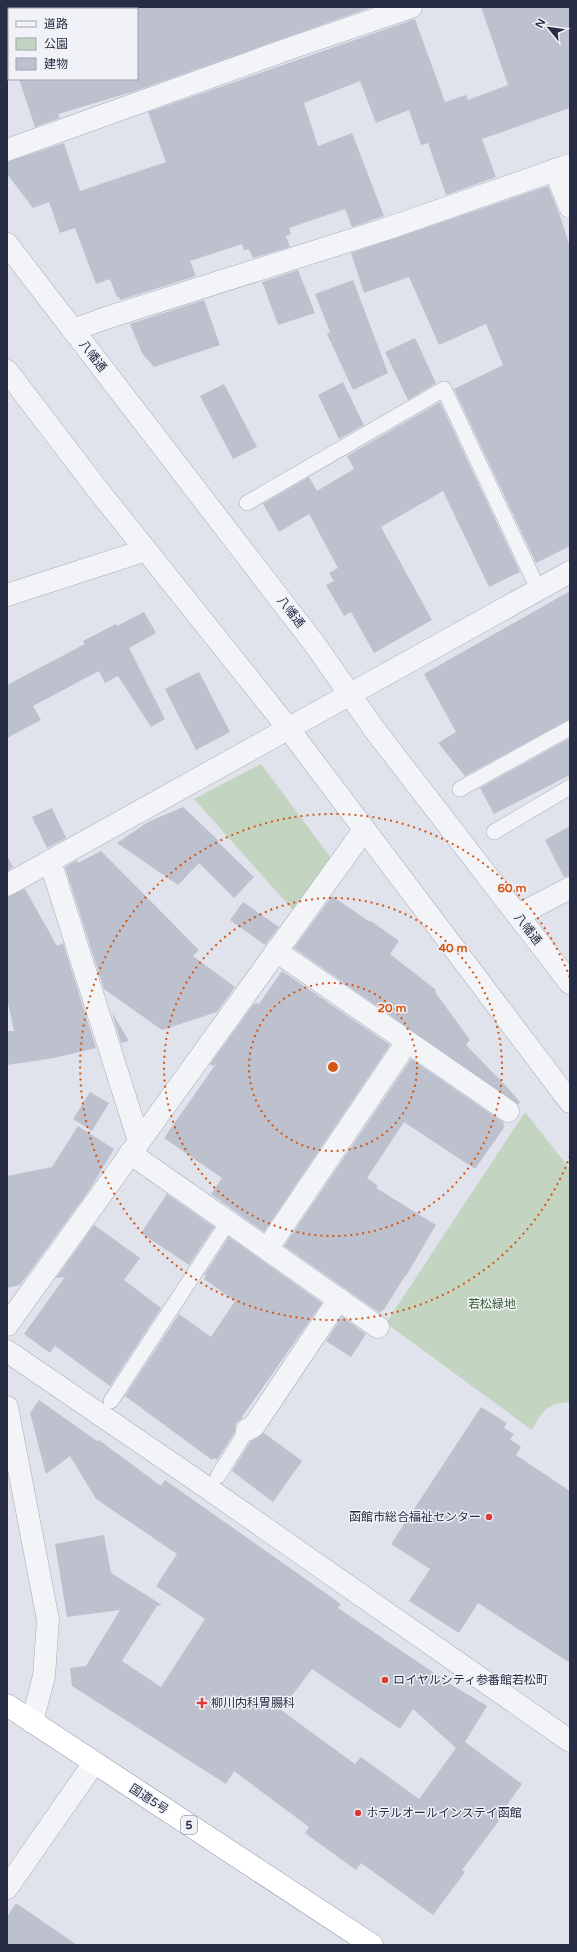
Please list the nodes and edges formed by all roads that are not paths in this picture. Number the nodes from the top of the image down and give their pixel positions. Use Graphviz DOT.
graph roads {
  1 [pos="411,7"];
  2 [pos="7,150"];
  3 [pos="563,167"];
  4 [pos="570,206"];
  5 [pos="7,244"];
  6 [pos="73,330"];
  7 [pos="7,370"];
  8 [pos="247,503"];
  9 [pos="146,550"];
  10 [pos="570,572"];
  11 [pos="538,589"];
  12 [pos="7,595"];
  13 [pos="349,694"];
  14 [pos="288,728"];
  15 [pos="570,728"];
  16 [pos="570,787"];
  17 [pos="460,789"];
  18 [pos="364,830"];
  19 [pos="494,832"];
  20 [pos="50,861"];
  21 [pos="7,885"];
  22 [pos="570,888"];
  23 [pos="518,916"];
  24 [pos="276,951"];
  25 [pos="570,983"];
  26 [pos="407,1042"];
  27 [pos="570,1102"];
  28 [pos="508,1111"];
  29 [pos="134,1147"];
  30 [pos="228,1222"];
  31 [pos="267,1249"];
  32 [pos="339,1299"];
  33 [pos="7,1325"];
  34 [pos="378,1327"];
  35 [pos="7,1351"];
  36 [pos="111,1401"];
  37 [pos="7,1407"];
  38 [pos="247,1430"];
  39 [pos="218,1476"];
  40 [pos="7,1705"];
  41 [pos="32,1722"];
  42 [pos="570,1741"];
  43 [pos="94,1763"];
  44 [pos="7,1888"];
  45 [pos="372,1945"];
  1 -- 2 [label="street"];
  3 -- 4 [label="street"];
  3 -- 6 [label="street"];
  5 -- 6 [label="street, 八幡通"];
  6 -- 13 [label="street, 八幡通"];
  7 -- 9 [label="street"];
  8 -- 11 [label="lane"];
  9 -- 12 [label="street"];
  9 -- 14 [label="street"];
  10 -- 11 [label="street"];
  11 -- 13 [label="street"];
  13 -- 14 [label="street"];
  13 -- 23 [label="street, 八幡通"];
  14 -- 18 [label="street"];
  14 -- 20 [label="street"];
  15 -- 17 [label="lane"];
  16 -- 19 [label="lane"];
  18 -- 24 [label="street"];
  18 -- 27 [label="street"];
  20 -- 21 [label="street"];
  20 -- 29 [label="street"];
  22 -- 23 [label="street"];
  23 -- 25 [label="street, 八幡通"];
  24 -- 26 [label="street"];
  24 -- 29 [label="street"];
  26 -- 28 [label="street"];
  26 -- 31 [label="street"];
  29 -- 30 [label="street"];
  29 -- 33 [label="street"];
  30 -- 31 [label="street"];
  30 -- 36 [label="lane"];
  31 -- 32 [label="street"];
  32 -- 34 [label="street"];
  32 -- 38 [label="street"];
  35 -- 42 [label="street"];
  37 -- 41 [label="street"];
  38 -- 39 [label="lane"];
  40 -- 41 [label="highway, 国道5号 / 5"];
  41 -- 43 [label="highway, 国道5号 / 5"];
  43 -- 44 [label="street"];
  43 -- 45 [label="highway, 国道5号 / 5"];
}
